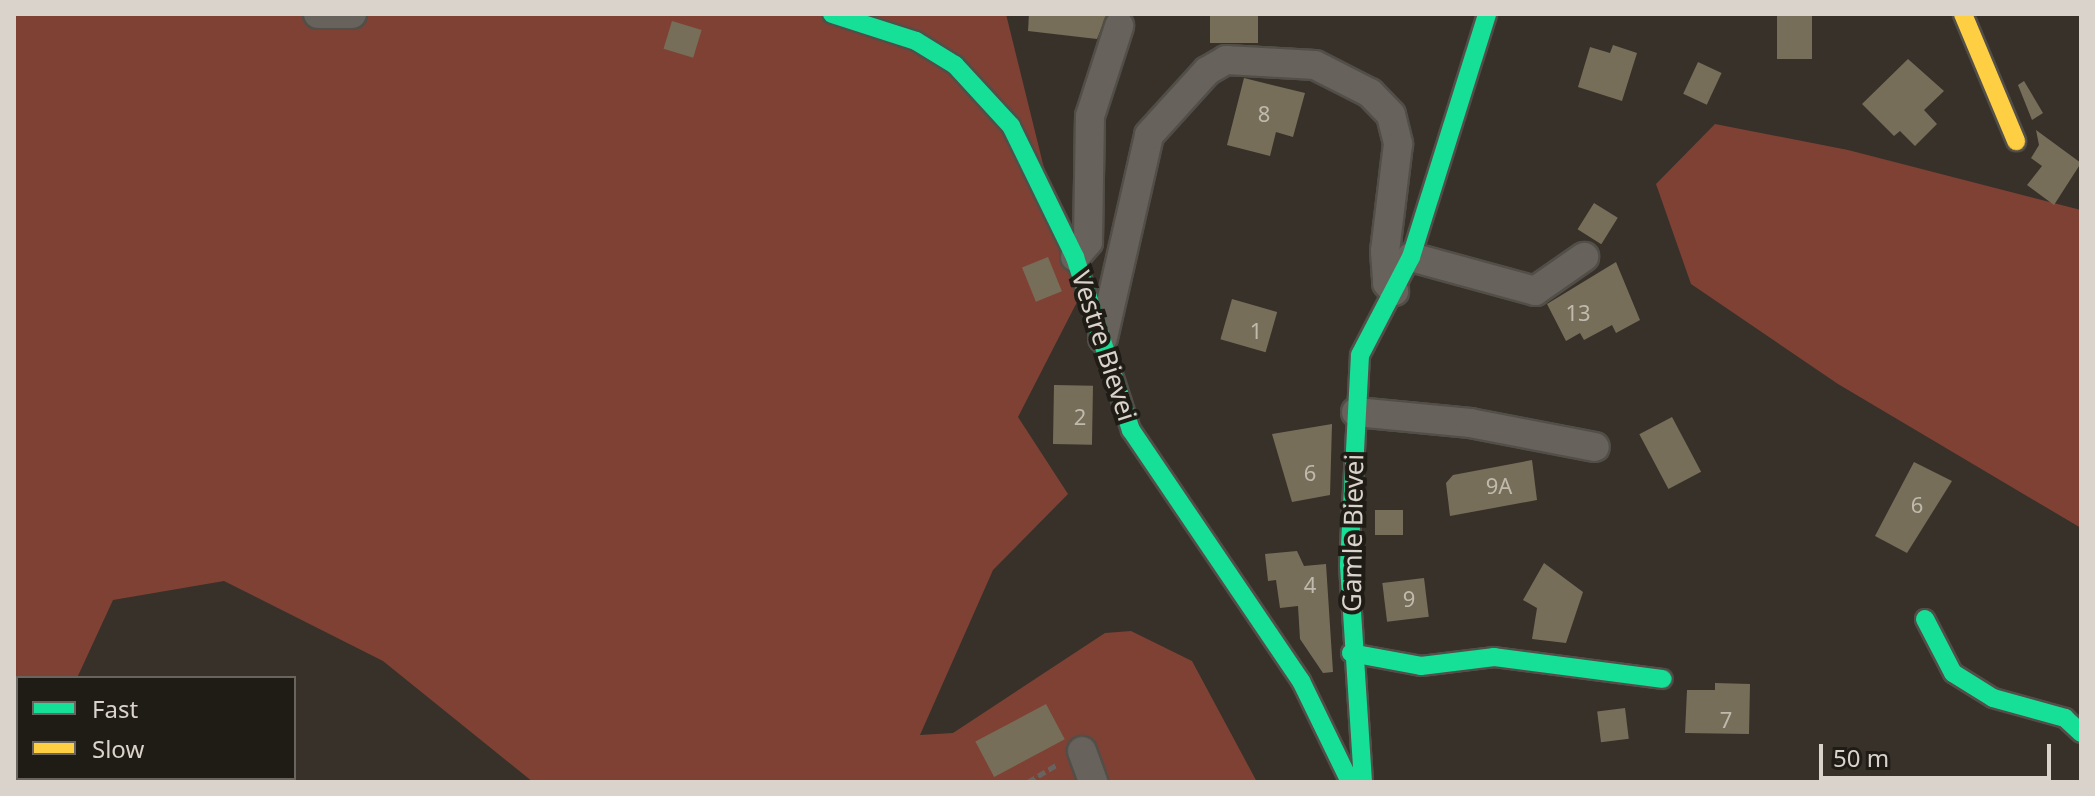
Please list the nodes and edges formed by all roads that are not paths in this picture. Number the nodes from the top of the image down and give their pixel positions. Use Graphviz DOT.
graph roads {
  1 [pos="318,14"];
  2 [pos="352,14"];
  3 [pos="832,14"];
  4 [pos="1487,14"];
  5 [pos="1963,14"];
  6 [pos="1119,26"];
  7 [pos="2016,141"];
  8 [pos="1075,257"];
  9 [pos="1411,257"];
  10 [pos="1584,257"];
  11 [pos="1394,291"];
  12 [pos="1101,343"];
  13 [pos="1356,412"];
  14 [pos="1595,447"];
  15 [pos="1925,619"];
  16 [pos="1351,653"];
  17 [pos="1663,679"];
  18 [pos="2081,733"];
  19 [pos="1082,751"];
  20 [pos="1093,782"];
  21 [pos="1350,782"];
  22 [pos="1363,782"];
  1 -- 2 [label="street"];
  3 -- 8 [label="street, Vestre Bievei"];
  4 -- 9 [label="street, Gamle Bievei"];
  5 -- 7 [label="street"];
  6 -- 8 [label="street"];
  8 -- 12 [label="street, Vestre Bievei"];
  9 -- 10 [label="street"];
  9 -- 11 [label="street, Gamle Bievei"];
  11 -- 12 [label="street"];
  11 -- 13 [label="street, Gamle Bievei"];
  12 -- 21 [label="street, Vestre Bievei"];
  13 -- 14 [label="street"];
  13 -- 16 [label="street, Gamle Bievei"];
  15 -- 18 [label="street"];
  16 -- 17 [label="street"];
  16 -- 22 [label="street, Gamle Bievei"];
  19 -- 20 [label="street"];
}
